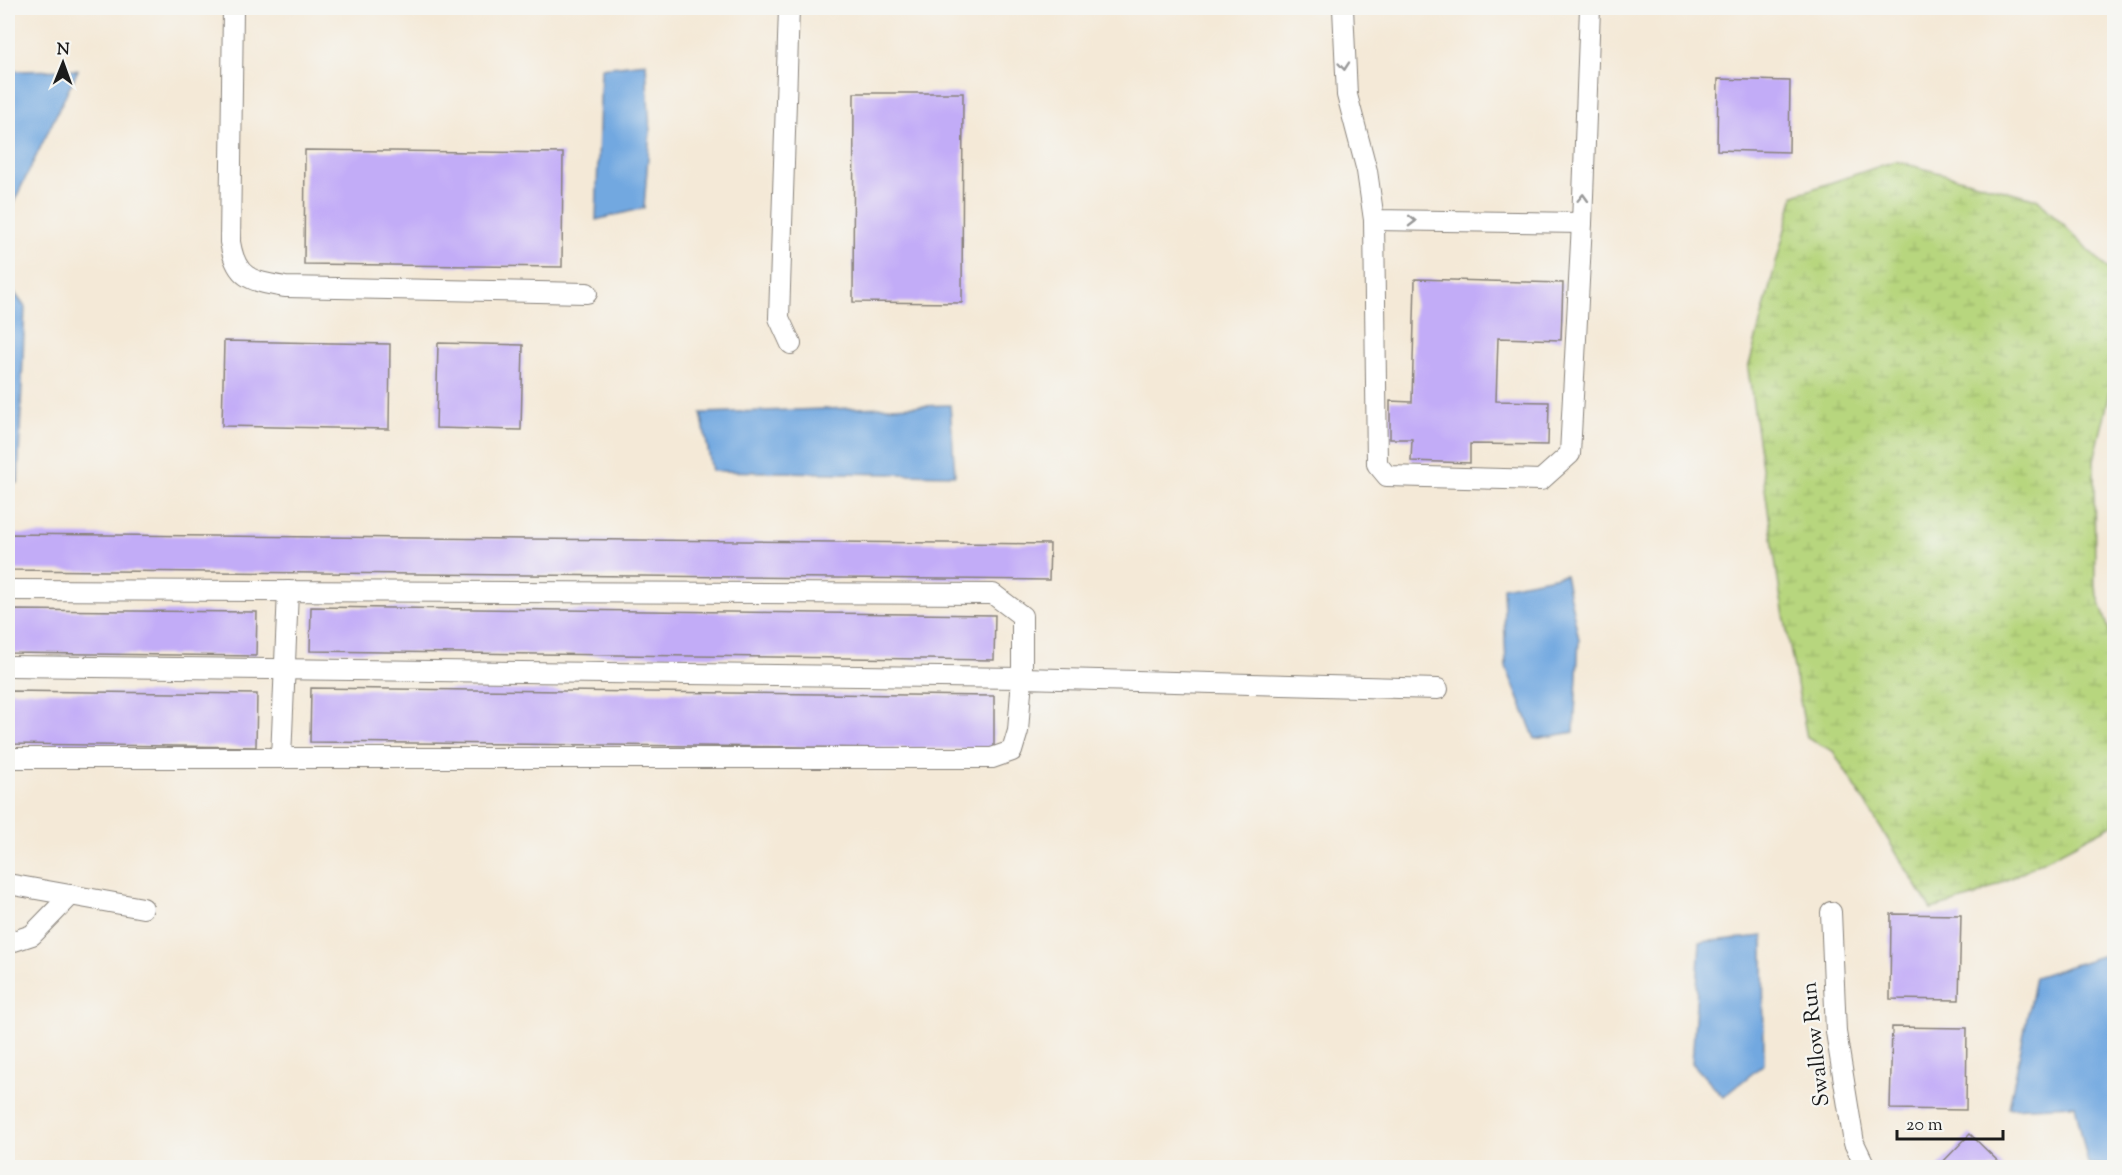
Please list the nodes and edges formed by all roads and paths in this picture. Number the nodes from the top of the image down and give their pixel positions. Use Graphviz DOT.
graph roads {
  1 [pos="233,8"];
  2 [pos="789,8"];
  3 [pos="1343,8"];
  4 [pos="1590,8"];
  5 [pos="1374,220"];
  6 [pos="1582,224"];
  7 [pos="587,293"];
  8 [pos="791,344"];
  9 [pos="8,590"];
  10 [pos="288,591"];
  11 [pos="8,666"];
  12 [pos="285,669"];
  13 [pos="1022,678"];
  14 [pos="1438,689"];
  15 [pos="8,758"];
  16 [pos="281,758"];
  17 [pos="8,884"];
  18 [pos="71,895"];
  19 [pos="143,908"];
  20 [pos="1831,912"];
  21 [pos="8,943"];
  22 [pos="1866,1167"];
  1 -- 7 [label="lane"];
  2 -- 8 [label="lane"];
  3 -- 5 [label="lane, one-way"];
  6 -- 4 [label="lane, one-way"];
  5 -- 6 [label="lane, one-way"];
  5 -- 6 [label="lane"];
  9 -- 10 [label="lane"];
  10 -- 12 [label="lane"];
  10 -- 13 [label="lane"];
  11 -- 12 [label="lane"];
  12 -- 13 [label="lane"];
  12 -- 16 [label="lane"];
  13 -- 14 [label="lane"];
  13 -- 16 [label="lane"];
  15 -- 16 [label="lane"];
  17 -- 18 [label="lane"];
  18 -- 19 [label="lane"];
  18 -- 21 [label="lane"];
  20 -- 22 [label="lane, Swallow Run"];
}
